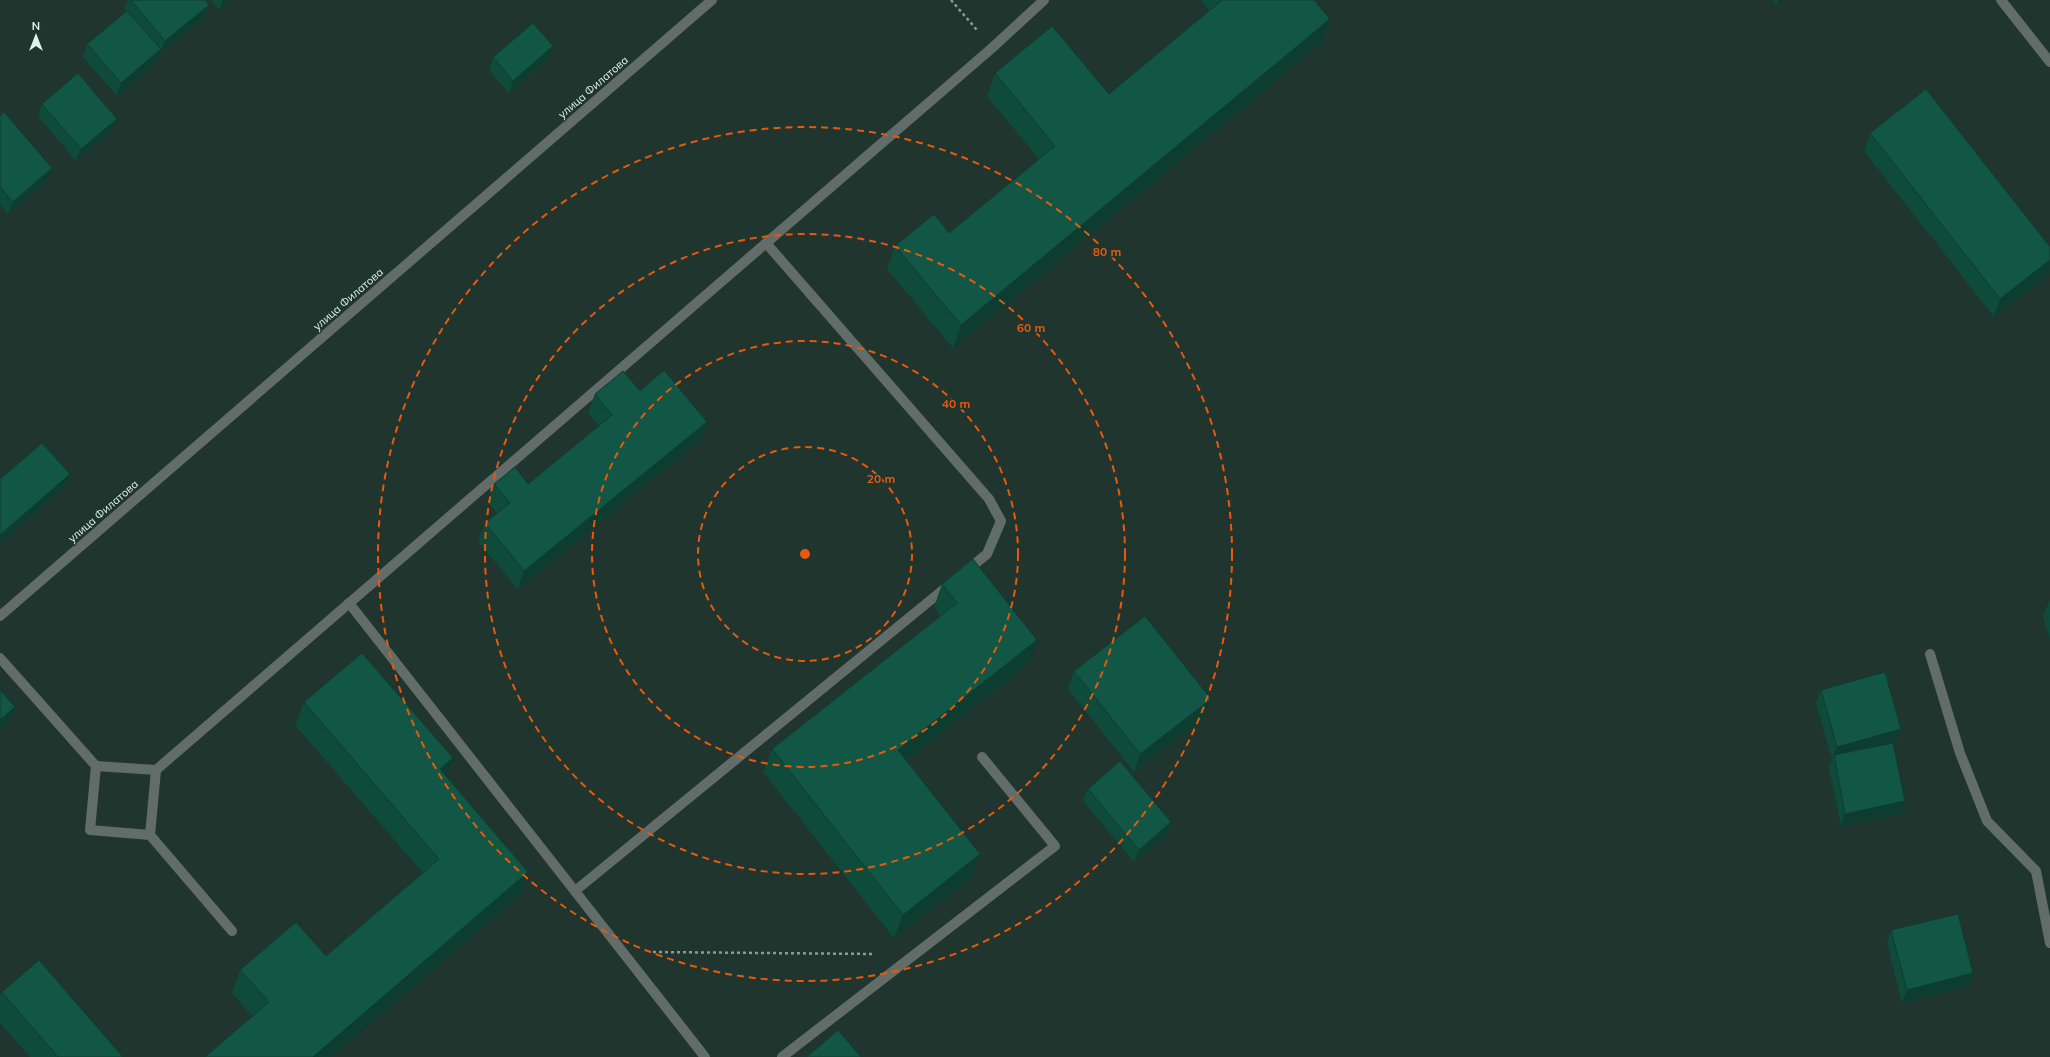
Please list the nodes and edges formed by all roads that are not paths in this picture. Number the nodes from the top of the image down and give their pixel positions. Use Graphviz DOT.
graph roads {
  1 [pos="712,0"];
  2 [pos="1044,0"];
  3 [pos="2001,0"];
  4 [pos="2050,62"];
  5 [pos="766,243"];
  6 [pos="349,603"];
  7 [pos="0,616"];
  8 [pos="1930,654"];
  9 [pos="0,658"];
  10 [pos="982,757"];
  11 [pos="96,766"];
  12 [pos="156,770"];
  13 [pos="150,835"];
  14 [pos="575,891"];
  15 [pos="232,931"];
  16 [pos="2050,944"];
  17 [pos="705,1057"];
  18 [pos="782,1057"];
  1 -- 7 [label="street, улица Филатова"];
  2 -- 5 [label="street"];
  3 -- 4 [label="street"];
  5 -- 6 [label="street"];
  5 -- 14 [label="street"];
  6 -- 12 [label="street"];
  6 -- 14 [label="street"];
  8 -- 16 [label="street"];
  9 -- 11 [label="street"];
  10 -- 18 [label="street"];
  11 -- 12 [label="street"];
  11 -- 13 [label="street"];
  12 -- 13 [label="street"];
  13 -- 15 [label="street"];
  14 -- 17 [label="street"];
}
